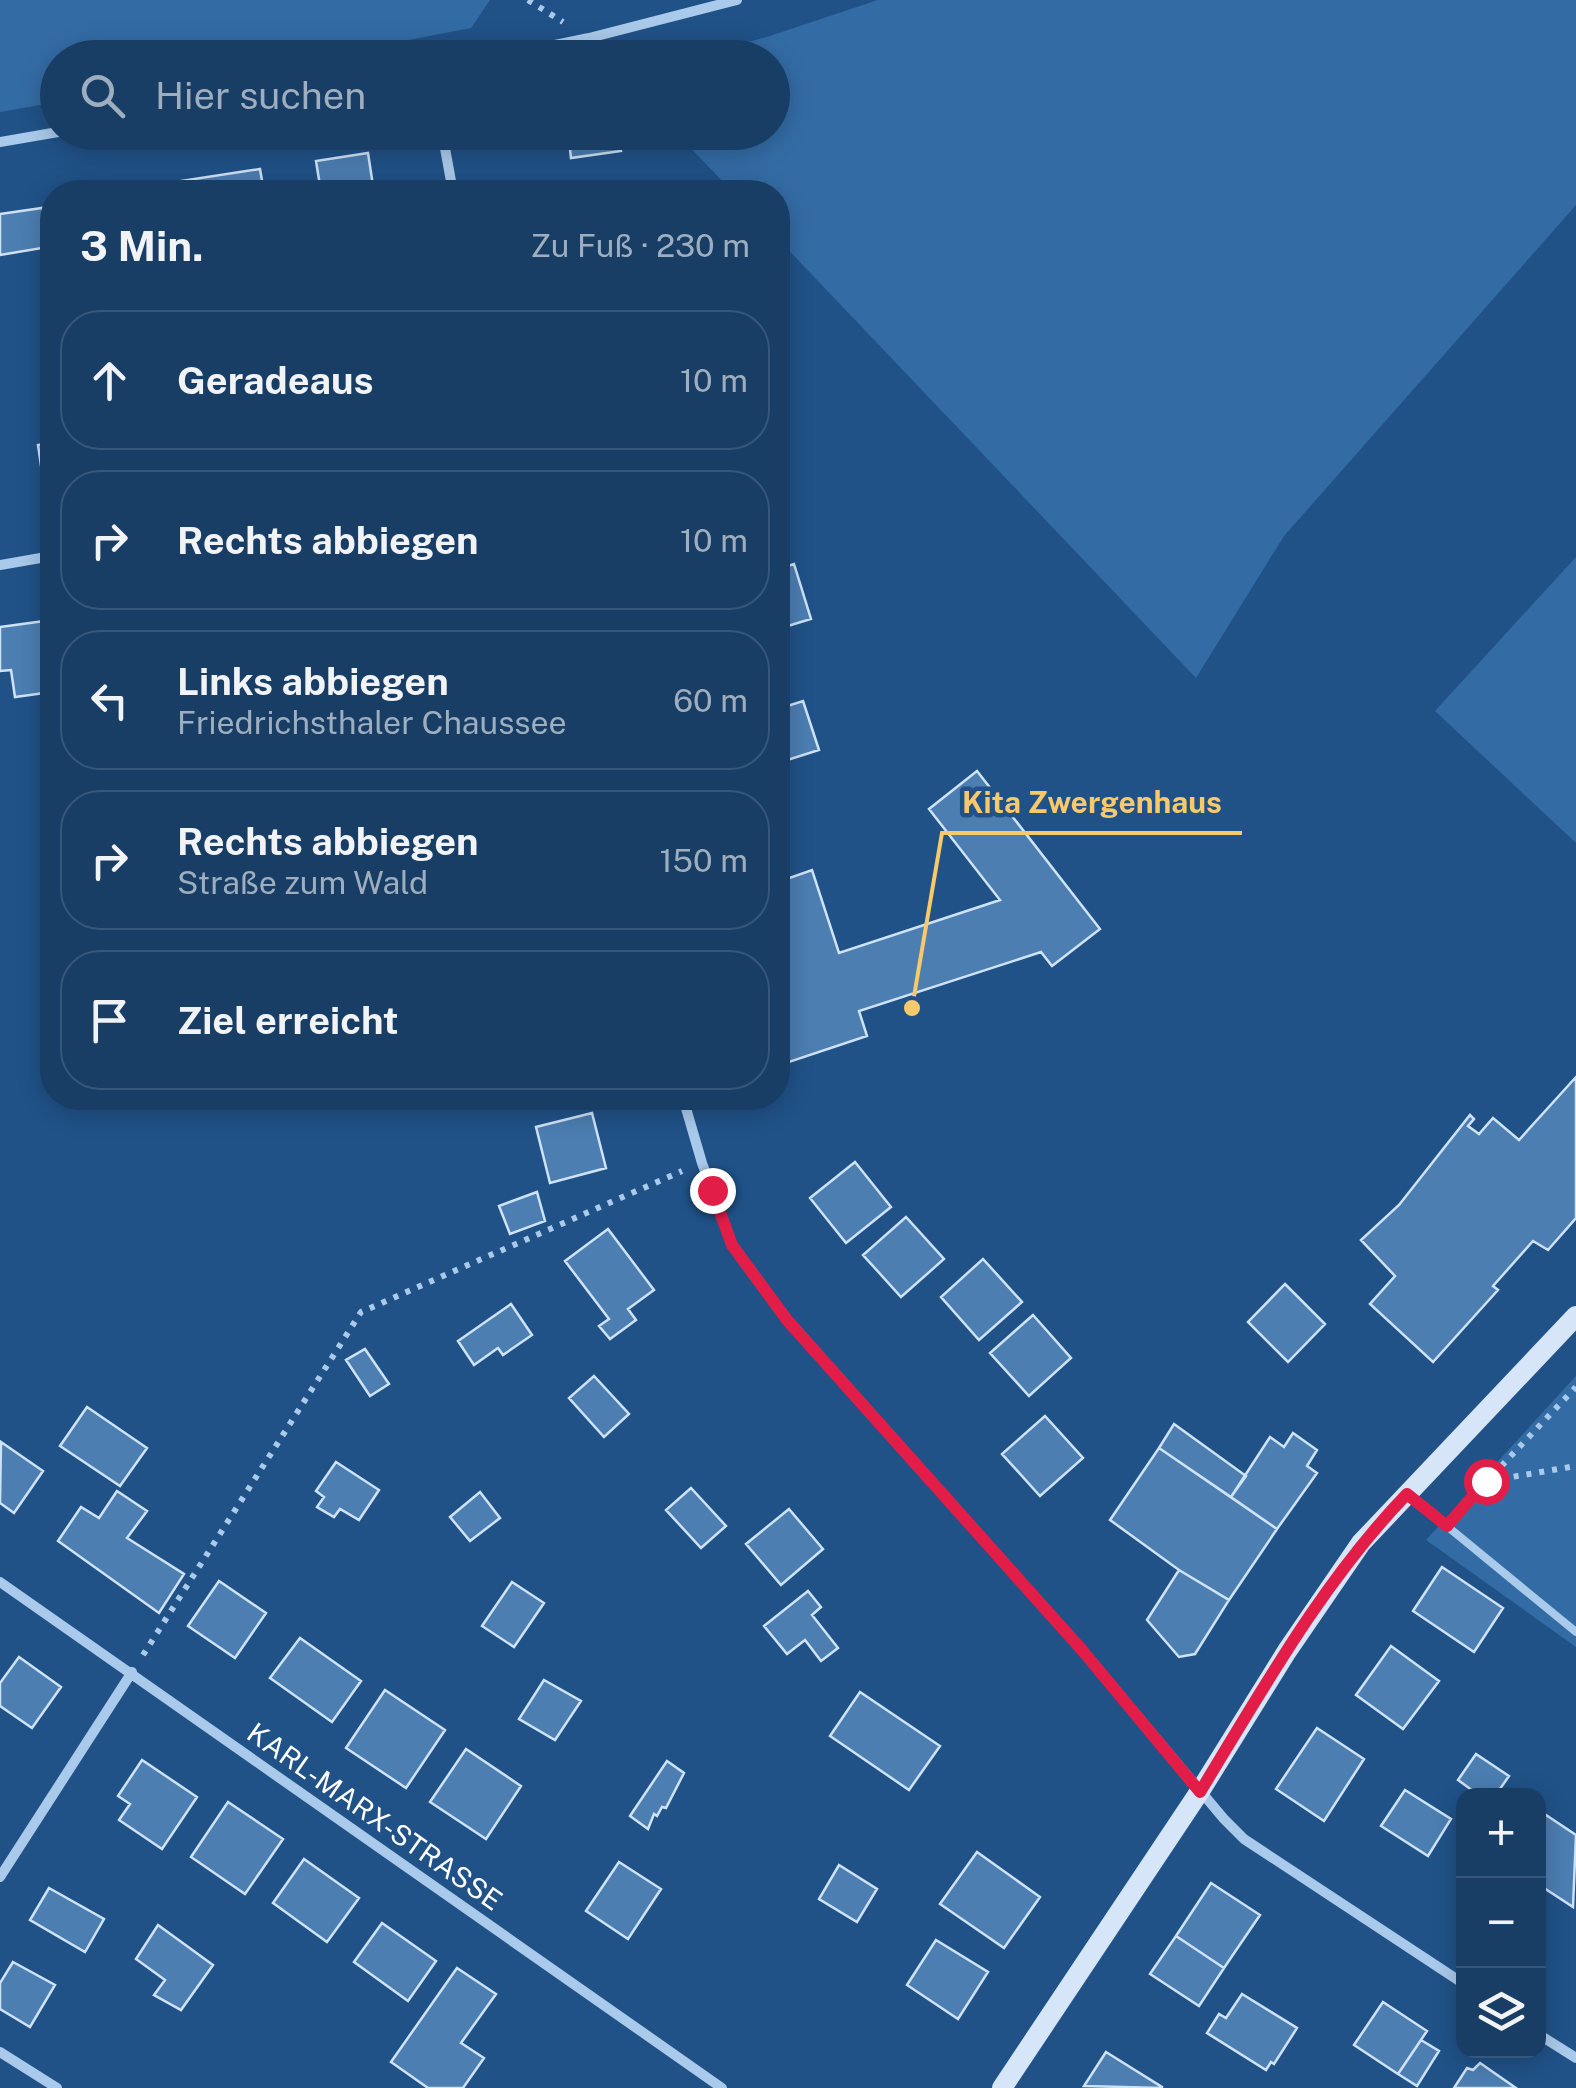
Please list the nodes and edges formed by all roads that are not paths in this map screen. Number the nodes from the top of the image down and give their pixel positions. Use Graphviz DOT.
graph roads {
  1 [pos="738,0"];
  2 [pos="579,40"];
  3 [pos="40,135"];
  4 [pos="0,142"];
  5 [pos="445,150"];
  6 [pos="451,180"];
  7 [pos="40,558"];
  8 [pos="0,565"];
  9 [pos="687,1110"];
  10 [pos="1576,1316"];
  11 [pos="1407,1494"];
  12 [pos="0,1582"];
  13 [pos="1576,1632"];
  14 [pos="132,1672"];
  15 [pos="1200,1792"];
  16 [pos="0,1877"];
  17 [pos="1456,1979"];
  18 [pos="1546,2039"];
  19 [pos="0,2052"];
  20 [pos="1576,2058"];
  21 [pos="58,2088"];
  22 [pos="722,2088"];
  23 [pos="1002,2088"];
  1 -- 2 [label="street"];
  3 -- 4 [label="street"];
  5 -- 6 [label="street"];
  7 -- 8 [label="street"];
  9 -- 15 [label="street"];
  10 -- 11 [label="street"];
  11 -- 13 [label="lane"];
  11 -- 15 [label="street"];
  12 -- 14 [label="street, KARL-MARX-STRASSE"];
  14 -- 16 [label="street"];
  14 -- 22 [label="street, KARL-MARX-STRASSE"];
  15 -- 17 [label="street"];
  15 -- 23 [label="street"];
  18 -- 20 [label="street"];
  19 -- 21 [label="street"];
}
